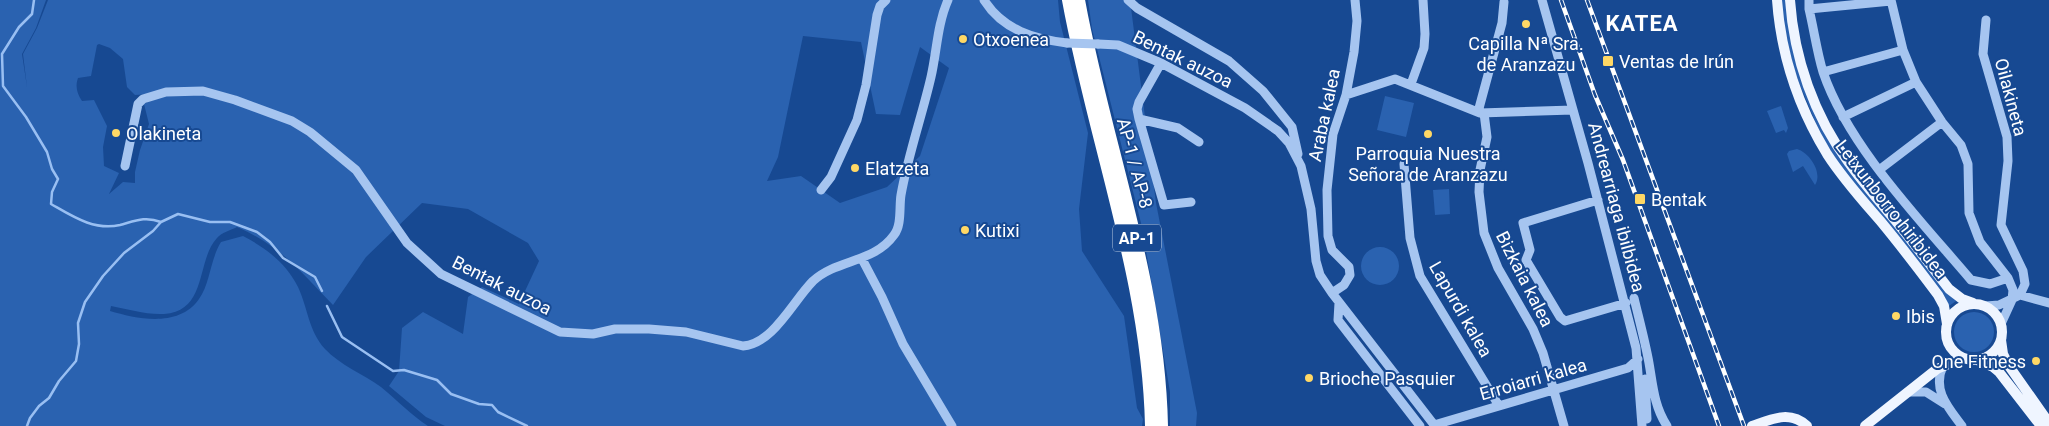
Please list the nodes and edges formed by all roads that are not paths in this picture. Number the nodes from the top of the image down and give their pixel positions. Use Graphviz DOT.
graph roads {
  1 [pos="886,0"];
  2 [pos="948,0"];
  3 [pos="984,0"];
  4 [pos="1068,0"];
  5 [pos="1079,0"];
  6 [pos="1128,0"];
  7 [pos="1355,0"];
  8 [pos="1423,0"];
  9 [pos="1542,0"];
  10 [pos="1777,0"];
  11 [pos="1790,0"];
  12 [pos="1891,0"];
  13 [pos="1504,2"];
  14 [pos="1809,4"];
  15 [pos="1986,20"];
  16 [pos="1903,50"];
  17 [pos="1161,63"];
  18 [pos="1823,72"];
  19 [pos="1916,82"];
  20 [pos="1411,84"];
  21 [pos="1346,95"];
  22 [pos="1573,110"];
  23 [pos="1481,113"];
  24 [pos="1843,117"];
  25 [pos="1139,119"];
  26 [pos="1942,122"];
  27 [pos="1198,142"];
  28 [pos="1299,159"];
  29 [pos="1404,164"];
  30 [pos="125,166"];
  31 [pos="1879,170"];
  32 [pos="821,190"];
  33 [pos="1598,200"];
  34 [pos="1191,202"];
  35 [pos="862,260"];
  36 [pos="2008,278"];
  37 [pos="1332,294"];
  38 [pos="2020,294"];
  39 [pos="2012,300"];
  40 [pos="1630,301"];
  41 [pos="1339,303"];
  42 [pos="1973,303"];
  43 [pos="2049,303"];
  44 [pos="1986,306"];
  45 [pos="1947,324"];
  46 [pos="2001,324"];
  47 [pos="2001,340"];
  48 [pos="1948,343"];
  49 [pos="1963,358"];
  50 [pos="1638,359"];
  51 [pos="1977,360"];
  52 [pos="1940,367"];
  53 [pos="1928,377"];
  54 [pos="1554,390"];
  55 [pos="1908,392"];
  56 [pos="1932,395"];
  57 [pos="1945,404"];
  58 [pos="1499,406"];
  59 [pos="2049,423"];
  60 [pos="1434,425"];
  61 [pos="952,426"];
  62 [pos="1151,426"];
  63 [pos="1162,426"];
  64 [pos="1420,426"];
  65 [pos="1564,426"];
  66 [pos="1642,426"];
  67 [pos="1646,426"];
  68 [pos="1667,426"];
  69 [pos="1752,426"];
  70 [pos="1808,426"];
  71 [pos="1865,426"];
  72 [pos="1962,426"];
  73 [pos="2041,426"];
  1 -- 32 [label="street"];
  2 -- 35 [label="street, Bentak auzoa"];
  3 -- 17 [label="street, Bentak auzoa, bridge"];
  4 -- 62 [label="highway, AP-1 / AP-8 / AP-1"];
  5 -- 63 [label="highway, AP-1 / AP-8 / AP-1"];
  6 -- 28 [label="street, Bentak auzoa"];
  7 -- 21 [label="street, Araba kalea"];
  8 -- 20 [label="street"];
  9 -- 22 [label="street, Andrearriaga ibilbidea"];
  10 -- 45 [label="main road, Letxunborro hiribidea"];
  11 -- 42 [label="main road, Letxunborro hiribidea"];
  12 -- 14 [label="street"];
  12 -- 16 [label="street"];
  13 -- 23 [label="street, Bizkaia kalea"];
  14 -- 18 [label="street"];
  15 -- 38 [label="street, Oilakineta"];
  16 -- 18 [label="street"];
  16 -- 19 [label="street"];
  17 -- 25 [label="street"];
  17 -- 28 [label="street, Bentak auzoa"];
  18 -- 24 [label="street"];
  19 -- 24 [label="street"];
  19 -- 26 [label="street"];
  20 -- 21 [label="street"];
  20 -- 23 [label="street"];
  21 -- 37 [label="street, Araba kalea"];
  22 -- 23 [label="street"];
  22 -- 33 [label="street, Andrearriaga ibilbidea"];
  23 -- 54 [label="street, Bizkaia kalea"];
  24 -- 31 [label="street"];
  25 -- 27 [label="street"];
  25 -- 34 [label="street"];
  26 -- 31 [label="street"];
  26 -- 36 [label="street"];
  28 -- 37 [label="street, Bentak auzoa"];
  29 -- 58 [label="street, Lapurdi kalea"];
  30 -- 35 [label="street, Bentak auzoa"];
  31 -- 36 [label="street"];
  33 -- 40 [label="street, Andrearriaga ibilbidea"];
  33 -- 40 [label="street"];
  35 -- 61 [label="street"];
  36 -- 39 [label="street"];
  37 -- 41 [label="street"];
  38 -- 39 [label="street"];
  38 -- 43 [label="street"];
  39 -- 44 [label="street"];
  39 -- 46 [label="street"];
  40 -- 50 [label="street, Andrearriaga ibilbidea"];
  40 -- 67 [label="street"];
  40 -- 68 [label="street"];
  41 -- 60 [label="street"];
  41 -- 64 [label="street"];
  42 -- 44 [label="main road"];
  42 -- 45 [label="main road"];
  44 -- 46 [label="main road"];
  45 -- 48 [label="main road"];
  46 -- 47 [label="main road"];
  47 -- 51 [label="main road"];
  47 -- 59 [label="main road"];
  48 -- 49 [label="main road"];
  48 -- 52 [label="main road"];
  49 -- 51 [label="main road"];
  49 -- 52 [label="main road"];
  50 -- 54 [label="street, Erroiarri kalea"];
  50 -- 66 [label="street, Andrearriaga ibilbidea"];
  51 -- 73 [label="main road"];
  52 -- 53 [label="main road"];
  52 -- 57 [label="street"];
  53 -- 55 [label="main road"];
  53 -- 56 [label="street"];
  54 -- 58 [label="street, Erroiarri kalea"];
  54 -- 65 [label="street, Bizkaia kalea"];
  55 -- 56 [label="street"];
  55 -- 71 [label="main road"];
  56 -- 57 [label="street"];
  57 -- 72 [label="street"];
  58 -- 60 [label="street, Erroiarri kalea"];
  69 -- 70 [label="main road"];
}
